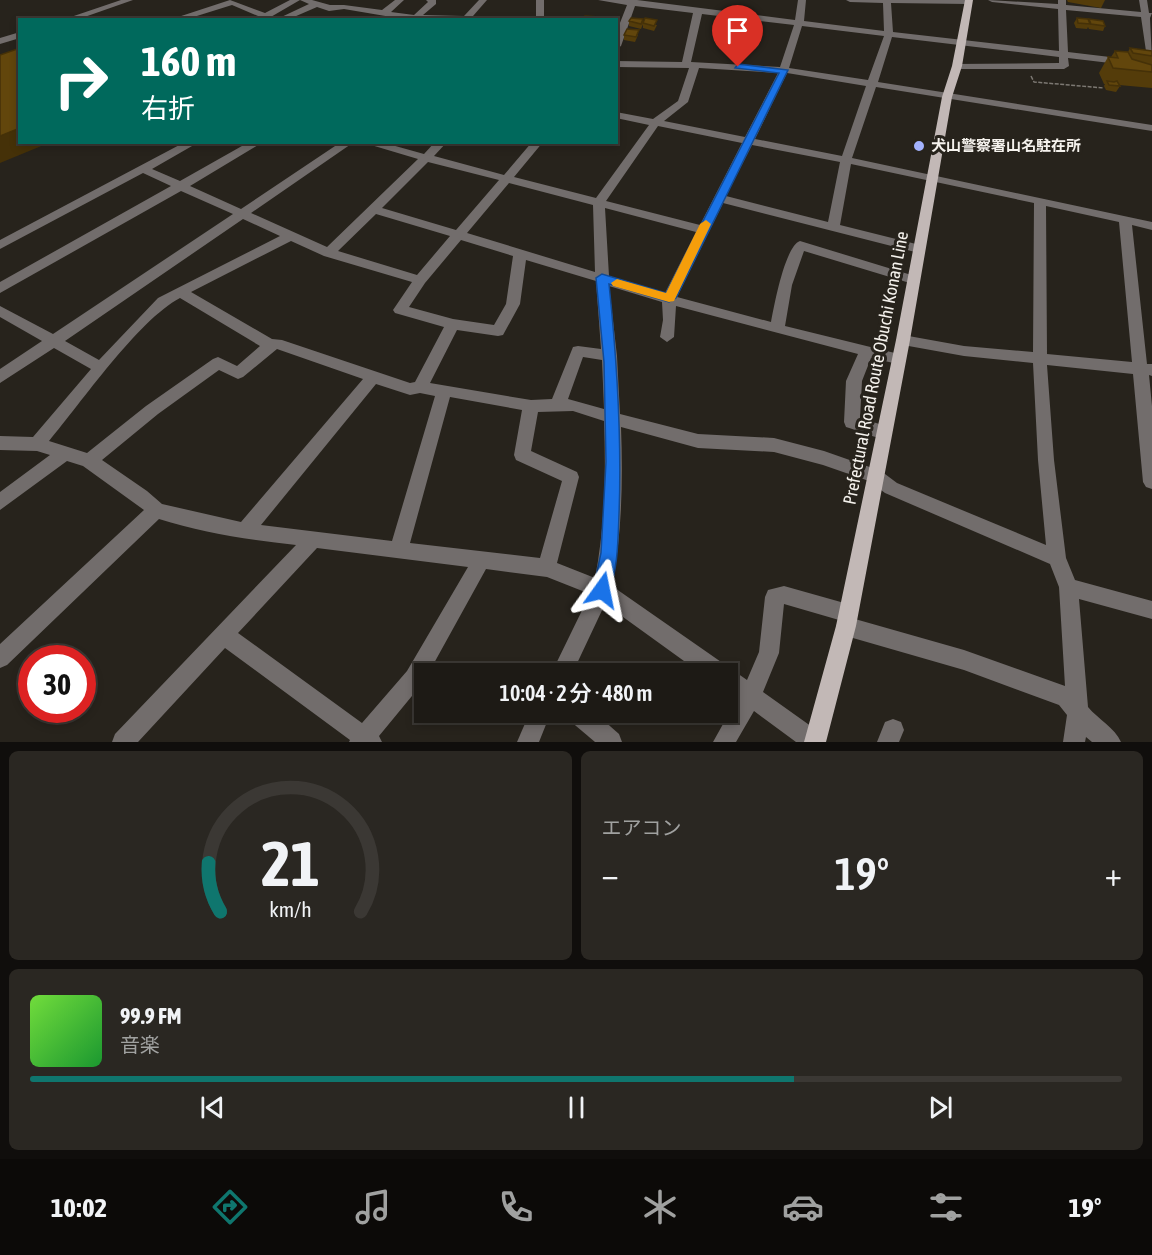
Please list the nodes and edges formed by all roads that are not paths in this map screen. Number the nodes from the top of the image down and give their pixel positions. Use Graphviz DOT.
graph roads {
  1 [pos="129,0"];
  2 [pos="297,0"];
  3 [pos="304,0"];
  4 [pos="400,0"];
  5 [pos="430,0"];
  6 [pos="471,0"];
  7 [pos="540,0"];
  8 [pos="602,0"];
  9 [pos="713,0"];
  10 [pos="802,0"];
  11 [pos="850,0"];
  12 [pos="992,0"];
  13 [pos="1143,0"];
  14 [pos="482,1"];
  15 [pos="887,1"];
  16 [pos="962,1"];
  17 [pos="632,2"];
  18 [pos="1062,3"];
  19 [pos="104,4"];
  20 [pos="317,4"];
  21 [pos="88,6"];
  22 [pos="698,11"];
  23 [pos="710,12"];
  24 [pos="384,13"];
  25 [pos="417,16"];
  26 [pos="1148,16"];
  27 [pos="468,17"];
  28 [pos="71,18"];
  29 [pos="180,18"];
  30 [pos="263,18"];
  31 [pos="284,18"];
  32 [pos="440,18"];
  33 [pos="481,18"];
  34 [pos="540,18"];
  35 [pos="799,23"];
  36 [pos="889,34"];
  37 [pos="18,36"];
  38 [pos="618,40"];
  39 [pos="0,41"];
  40 [pos="962,42"];
  41 [pos="1064,55"];
  42 [pos="1152,58"];
  43 [pos="618,64"];
  44 [pos="691,65"];
  45 [pos="1152,65"];
  46 [pos="957,66"];
  47 [pos="784,70"];
  48 [pos="873,84"];
  49 [pos="947,97"];
  50 [pos="618,115"];
  51 [pos="656,123"];
  52 [pos="1152,128"];
  53 [pos="749,141"];
  54 [pos="190,144"];
  55 [pos="255,144"];
  56 [pos="347,144"];
  57 [pos="374,144"];
  58 [pos="440,144"];
  59 [pos="536,144"];
  60 [pos="427,158"];
  61 [pos="846,160"];
  62 [pos="143,170"];
  63 [pos="933,177"];
  64 [pos="506,179"];
  65 [pos="180,187"];
  66 [pos="719,198"];
  67 [pos="1040,200"];
  68 [pos="599,203"];
  69 [pos="374,209"];
  70 [pos="242,213"];
  71 [pos="1125,220"];
  72 [pos="1152,226"];
  73 [pos="833,227"];
  74 [pos="703,230"];
  75 [pos="459,234"];
  76 [pos="292,235"];
  77 [pos="0,245"];
  78 [pos="919,249"];
  79 [pos="329,253"];
  80 [pos="520,254"];
  81 [pos="602,278"];
  82 [pos="420,280"];
  83 [pos="914,280"];
  84 [pos="0,288"];
  85 [pos="180,291"];
  86 [pos="669,298"];
  87 [pos="0,311"];
  88 [pos="453,324"];
  89 [pos="777,329"];
  90 [pos="667,337"];
  91 [pos="903,340"];
  92 [pos="52,341"];
  93 [pos="270,345"];
  94 [pos="867,351"];
  95 [pos="610,356"];
  96 [pos="1040,358"];
  97 [pos="898,359"];
  98 [pos="100,367"];
  99 [pos="1146,369"];
  100 [pos="0,377"];
  101 [pos="373,377"];
  102 [pos="420,387"];
  103 [pos="444,392"];
  104 [pos="558,404"];
  105 [pos="531,406"];
  106 [pos="612,418"];
  107 [pos="883,432"];
  108 [pos="0,443"];
  109 [pos="37,444"];
  110 [pos="65,453"];
  111 [pos="89,461"];
  112 [pos="875,476"];
  113 [pos="1152,482"];
  114 [pos="0,502"];
  115 [pos="156,510"];
  116 [pos="245,531"];
  117 [pos="315,538"];
  118 [pos="399,548"];
  119 [pos="1057,558"];
  120 [pos="481,561"];
  121 [pos="547,568"];
  122 [pos="1068,587"];
  123 [pos="602,590"];
  124 [pos="1152,610"];
  125 [pos="847,620"];
  126 [pos="224,635"];
  127 [pos="0,658"];
  128 [pos="567,663"];
  129 [pos="705,663"];
  130 [pos="738,686"];
  131 [pos="751,695"];
  132 [pos="1078,713"];
  133 [pos="536,723"];
  134 [pos="589,723"];
  135 [pos="365,740"];
  136 [pos="123,742"];
  137 [pos="528,742"];
  138 [pos="611,742"];
  139 [pos="724,742"];
  140 [pos="815,742"];
  141 [pos="1074,742"];
  142 [pos="1110,742"];
  1 -- 19 [label="street"];
  2 -- 30 [label="street"];
  3 -- 20 [label="street"];
  4 -- 24 [label="street"];
  5 -- 25 [label="street"];
  6 -- 14 [label="street"];
  7 -- 34 [label="street"];
  8 -- 17 [label="street"];
  9 -- 23 [label="street"];
  10 -- 35 [label="street"];
  11 -- 15 [label="street"];
  12 -- 18 [label="street"];
  13 -- 26 [label="street"];
  14 -- 27 [label="street"];
  15 -- 16 [label="street"];
  15 -- 36 [label="street"];
  16 -- 40 [label="main road, Prefectural Road Route Obuchi Konan Line"];
  17 -- 22 [label="street"];
  17 -- 38 [label="street"];
  18 -- 26 [label="street"];
  18 -- 41 [label="street"];
  19 -- 21 [label="street"];
  19 -- 28 [label="street"];
  20 -- 24 [label="street"];
  20 -- 31 [label="street"];
  22 -- 23 [label="street"];
  22 -- 44 [label="street"];
  23 -- 35 [label="street"];
  24 -- 25 [label="street"];
  25 -- 32 [label="street"];
  26 -- 42 [label="street"];
  27 -- 32 [label="street"];
  27 -- 33 [label="street"];
  29 -- 30 [label="street"];
  35 -- 36 [label="street"];
  35 -- 47 [label="street"];
  36 -- 40 [label="street"];
  36 -- 48 [label="street"];
  37 -- 39 [label="street"];
  40 -- 41 [label="street"];
  40 -- 46 [label="main road, Prefectural Road Route Obuchi Konan Line"];
  41 -- 45 [label="street"];
  41 -- 46 [label="street"];
  43 -- 44 [label="street"];
  44 -- 47 [label="street"];
  44 -- 51 [label="street"];
  46 -- 49 [label="main road, Prefectural Road Route Obuchi Konan Line"];
  47 -- 48 [label="street"];
  47 -- 53 [label="street"];
  48 -- 49 [label="street"];
  48 -- 61 [label="street"];
  49 -- 52 [label="street"];
  49 -- 63 [label="main road, Prefectural Road Route Obuchi Konan Line"];
  50 -- 51 [label="street"];
  51 -- 53 [label="street"];
  51 -- 68 [label="street"];
  53 -- 61 [label="street"];
  53 -- 66 [label="street"];
  54 -- 62 [label="street"];
  55 -- 65 [label="street"];
  56 -- 70 [label="street"];
  57 -- 60 [label="street"];
  58 -- 60 [label="street"];
  59 -- 64 [label="street"];
  60 -- 64 [label="street"];
  60 -- 69 [label="street"];
  61 -- 63 [label="street"];
  61 -- 73 [label="street"];
  62 -- 65 [label="street"];
  62 -- 77 [label="street"];
  63 -- 67 [label="street"];
  63 -- 78 [label="main road, Prefectural Road Route Obuchi Konan Line"];
  64 -- 68 [label="street"];
  64 -- 75 [label="street"];
  65 -- 70 [label="street"];
  65 -- 84 [label="street"];
  66 -- 73 [label="street"];
  66 -- 74 [label="street"];
  67 -- 71 [label="street"];
  67 -- 96 [label="street"];
  68 -- 74 [label="street"];
  68 -- 81 [label="street"];
  69 -- 75 [label="street"];
  69 -- 79 [label="street"];
  70 -- 76 [label="street"];
  70 -- 92 [label="street"];
  71 -- 72 [label="street"];
  71 -- 99 [label="street"];
  73 -- 78 [label="street"];
  74 -- 86 [label="street"];
  75 -- 80 [label="street"];
  75 -- 82 [label="street"];
  76 -- 79 [label="street"];
  76 -- 85 [label="street"];
  78 -- 83 [label="main road, Prefectural Road Route Obuchi Konan Line"];
  79 -- 82 [label="street"];
  80 -- 81 [label="street"];
  80 -- 88 [label="street"];
  81 -- 86 [label="street"];
  81 -- 95 [label="street"];
  82 -- 88 [label="street"];
  83 -- 89 [label="street"];
  83 -- 91 [label="main road, Prefectural Road Route Obuchi Konan Line"];
  85 -- 93 [label="street"];
  85 -- 98 [label="street"];
  86 -- 89 [label="street"];
  86 -- 90 [label="street"];
  87 -- 92 [label="street"];
  88 -- 102 [label="street"];
  89 -- 94 [label="street"];
  91 -- 96 [label="street"];
  91 -- 97 [label="main road, Prefectural Road Route Obuchi Konan Line"];
  92 -- 98 [label="street"];
  92 -- 100 [label="street"];
  93 -- 101 [label="street"];
  93 -- 111 [label="street"];
  94 -- 97 [label="street"];
  94 -- 107 [label="street"];
  95 -- 104 [label="street"];
  95 -- 106 [label="street"];
  96 -- 99 [label="street"];
  96 -- 119 [label="street"];
  97 -- 107 [label="main road, Prefectural Road Route Obuchi Konan Line"];
  98 -- 109 [label="street"];
  99 -- 113 [label="street"];
  101 -- 102 [label="street"];
  101 -- 116 [label="street"];
  102 -- 103 [label="street"];
  103 -- 105 [label="street"];
  103 -- 118 [label="street"];
  104 -- 105 [label="street"];
  104 -- 106 [label="street"];
  105 -- 121 [label="street"];
  106 -- 112 [label="street"];
  106 -- 123 [label="street"];
  107 -- 112 [label="main road, Prefectural Road Route Obuchi Konan Line"];
  108 -- 109 [label="street"];
  109 -- 110 [label="street"];
  110 -- 111 [label="street"];
  110 -- 114 [label="street"];
  111 -- 115 [label="street"];
  112 -- 119 [label="street"];
  112 -- 125 [label="main road, Prefectural Road Route Obuchi Konan Line"];
  115 -- 116 [label="street"];
  115 -- 127 [label="street"];
  116 -- 117 [label="street"];
  117 -- 118 [label="street"];
  117 -- 126 [label="street"];
  118 -- 120 [label="street"];
  119 -- 122 [label="street"];
  120 -- 121 [label="street"];
  120 -- 135 [label="street"];
  121 -- 123 [label="street"];
  122 -- 124 [label="street"];
  122 -- 132 [label="street"];
  123 -- 128 [label="street"];
  123 -- 129 [label="street"];
  125 -- 131 [label="street"];
  125 -- 132 [label="street"];
  125 -- 140 [label="main road, Prefectural Road Route Obuchi Konan Line"];
  126 -- 135 [label="street"];
  126 -- 136 [label="street"];
  130 -- 131 [label="street"];
  131 -- 139 [label="street"];
  131 -- 140 [label="street"];
  132 -- 141 [label="street"];
  132 -- 142 [label="street"];
  133 -- 137 [label="street"];
  134 -- 138 [label="street"];
}
